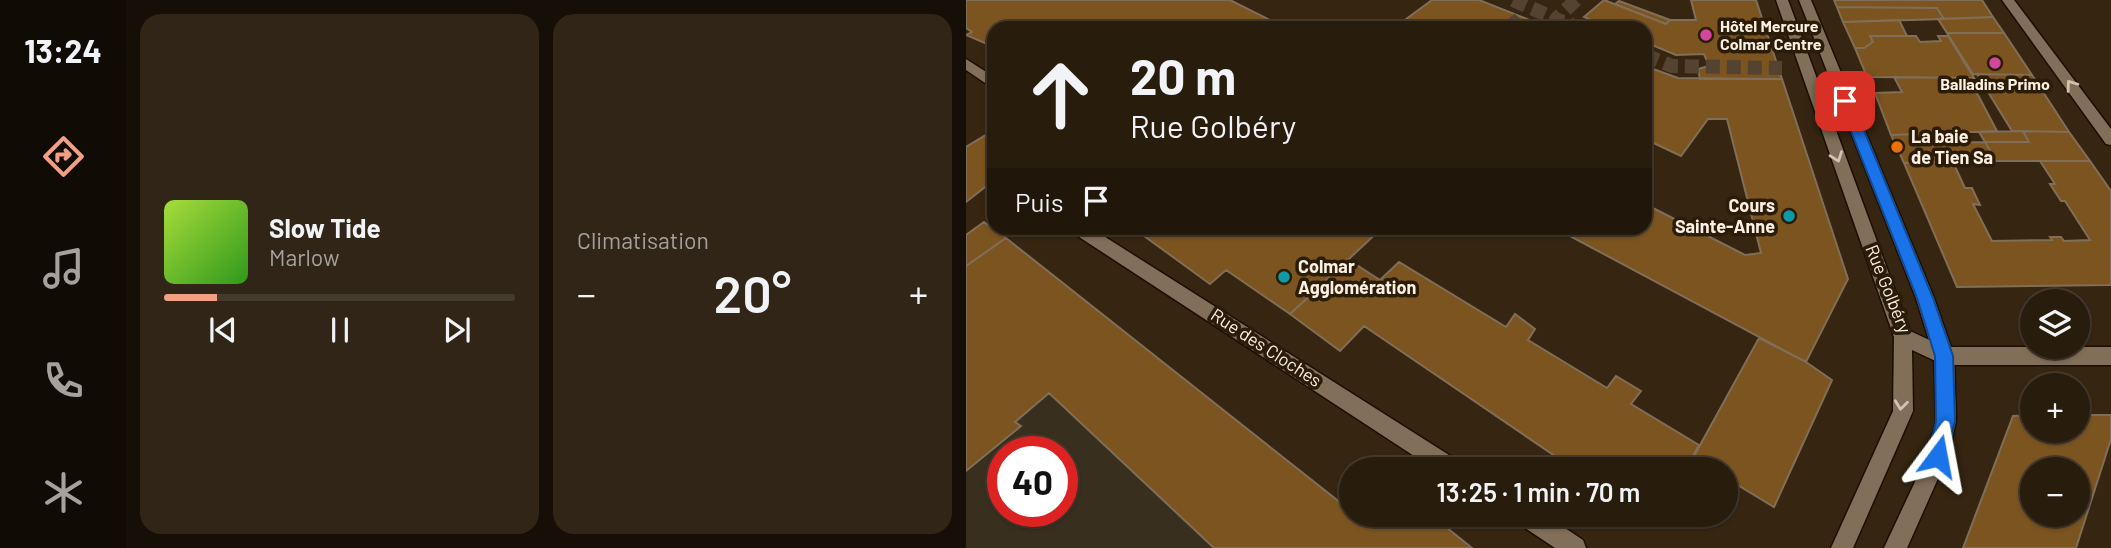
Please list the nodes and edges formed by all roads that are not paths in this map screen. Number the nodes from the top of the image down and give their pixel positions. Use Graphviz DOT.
graph roads {
  1 [pos="1782,0"];
  2 [pos="1805,0"];
  3 [pos="2008,0"];
  4 [pos="966,63"];
  5 [pos="987,79"];
  6 [pos="2111,140"];
  7 [pos="1091,235"];
  8 [pos="1903,337"];
  9 [pos="1944,356"];
  10 [pos="2111,356"];
  11 [pos="1434,457"];
  12 [pos="1544,527"];
  13 [pos="1575,548"];
  14 [pos="1842,548"];
  15 [pos="1895,548"];
  1 -- 8 [label="street, Rue Golbéry, one-way"];
  2 -- 9 [label="street, Rue Golbéry"];
  6 -- 3 [label="street, one-way"];
  4 -- 5 [label="street"];
  7 -- 11 [label="street, Rue des Cloches"];
  8 -- 9 [label="street, Rue Golbéry"];
  8 -- 14 [label="street, one-way"];
  9 -- 10 [label="street"];
  9 -- 15 [label="street"];
  12 -- 13 [label="street"];
}
